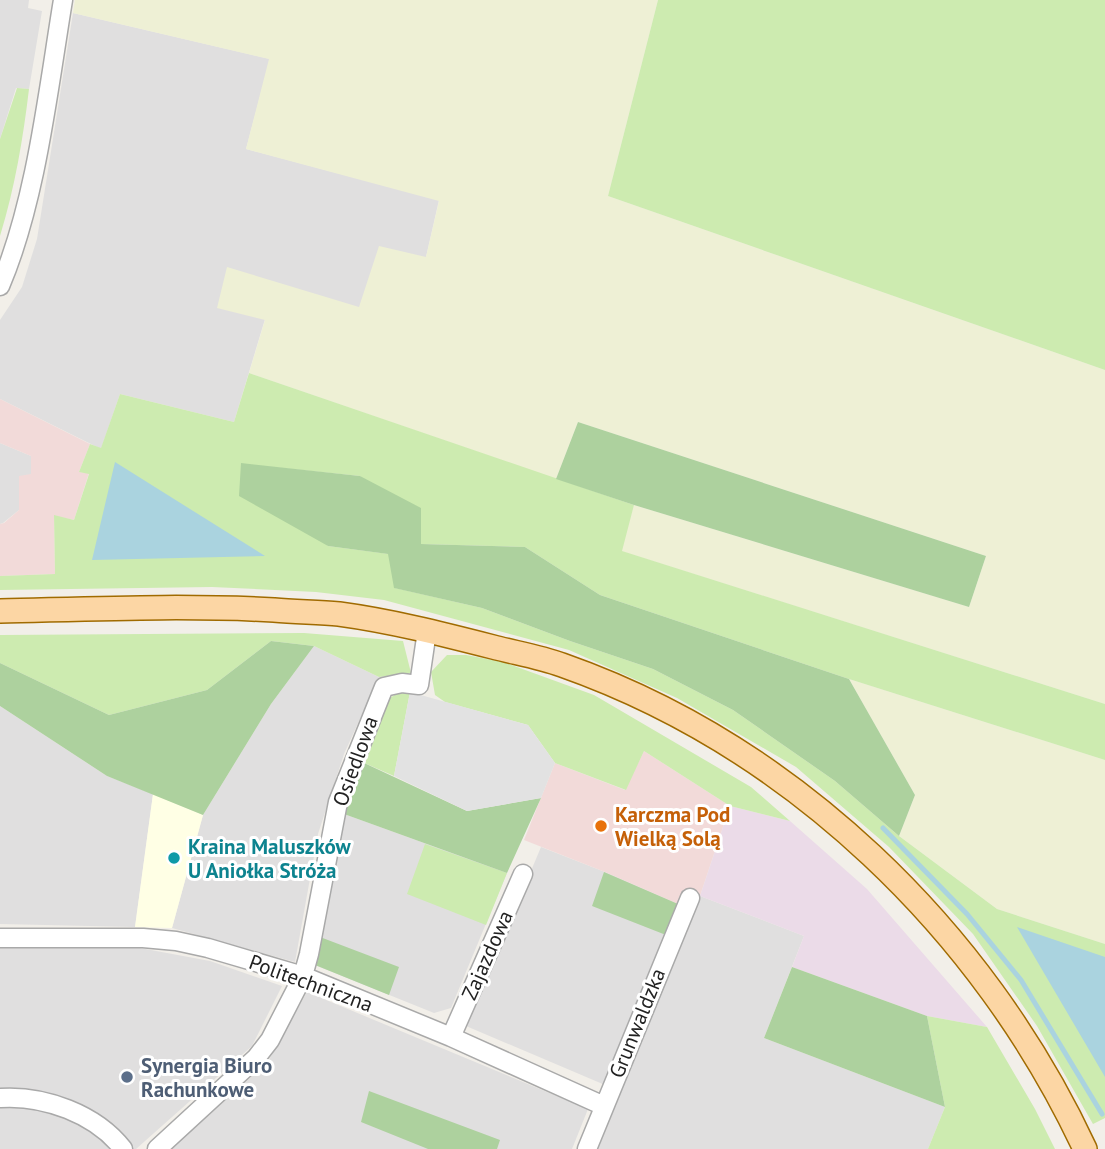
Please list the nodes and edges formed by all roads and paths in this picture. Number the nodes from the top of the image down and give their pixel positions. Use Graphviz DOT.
graph roads {
  1 [pos="63,0"];
  2 [pos="0,286"];
  3 [pos="0,611"];
  4 [pos="426,631"];
  5 [pos="523,874"];
  6 [pos="690,898"];
  7 [pos="0,938"];
  8 [pos="303,976"];
  9 [pos="451,1037"];
  10 [pos="0,1098"];
  11 [pos="604,1106"];
  12 [pos="123,1149"];
  13 [pos="157,1149"];
  14 [pos="587,1149"];
  15 [pos="1085,1149"];
  1 -- 2 [label="street"];
  3 -- 4 [label="main road"];
  4 -- 8 [label="street, Osiedlowa"];
  4 -- 15 [label="main road"];
  5 -- 9 [label="street, Zajazdowa"];
  6 -- 11 [label="street, Grunwaldzka"];
  7 -- 8 [label="street, Politechniczna"];
  8 -- 9 [label="street, Politechniczna"];
  8 -- 13 [label="street, Osiedlowa"];
  9 -- 11 [label="street, Politechniczna"];
  10 -- 12 [label="street"];
  11 -- 14 [label="street, Grunwaldzka"];
}
